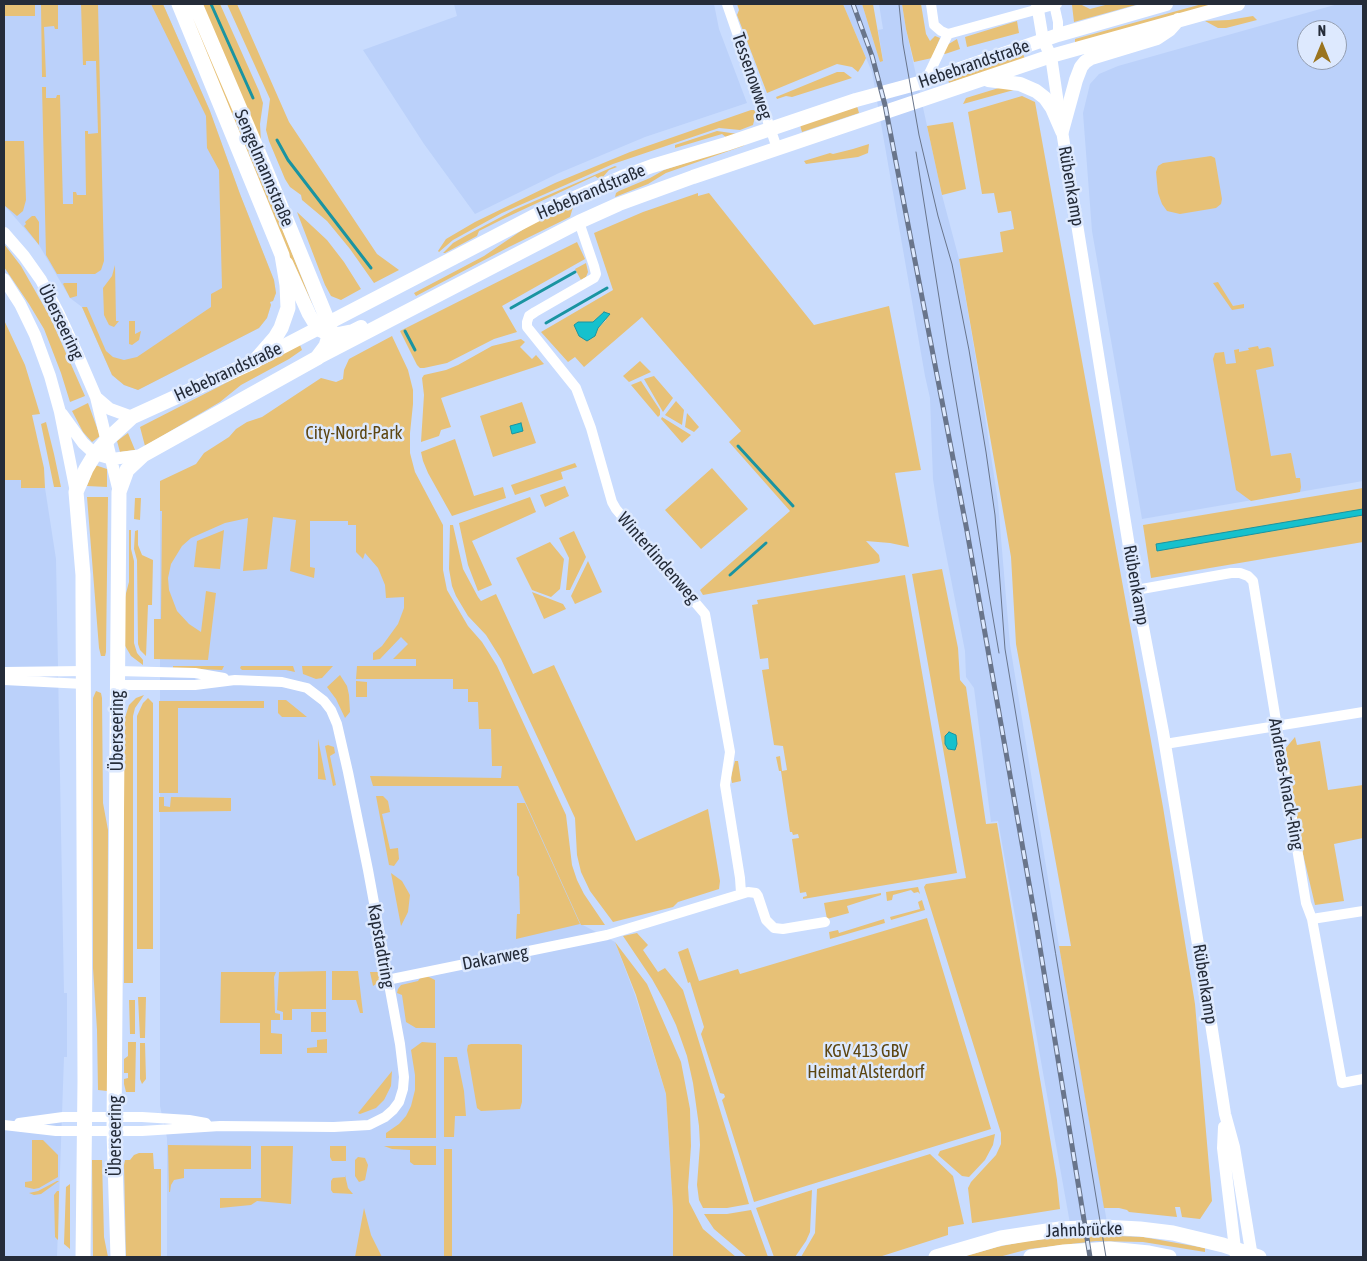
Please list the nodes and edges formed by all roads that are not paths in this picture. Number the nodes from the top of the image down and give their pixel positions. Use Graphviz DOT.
graph roads {
  1 [pos="179,4"];
  2 [pos="195,4"];
  3 [pos="726,4"];
  4 [pos="931,4"];
  5 [pos="1055,4"];
  6 [pos="1166,4"];
  7 [pos="1238,4"];
  8 [pos="1038,6"];
  9 [pos="1147,7"];
  10 [pos="1179,19"];
  11 [pos="948,34"];
  12 [pos="1058,35"];
  13 [pos="1042,40"];
  14 [pos="1051,56"];
  15 [pos="982,80"];
  16 [pos="923,81"];
  17 [pos="770,129"];
  18 [pos="1062,131"];
  19 [pos="777,148"];
  20 [pos="610,182"];
  21 [pos="590,190"];
  22 [pos="619,204"];
  23 [pos="579,222"];
  24 [pos="4,233"];
  25 [pos="282,255"];
  26 [pos="4,279"];
  27 [pos="326,328"];
  28 [pos="354,335"];
  29 [pos="317,358"];
  30 [pos="255,361"];
  31 [pos="96,397"];
  32 [pos="60,412"];
  33 [pos="132,417"];
  34 [pos="107,440"];
  35 [pos="95,454"];
  36 [pos="142,455"];
  37 [pos="112,459"];
  38 [pos="76,492"];
  39 [pos="119,492"];
  40 [pos="1136,590"];
  41 [pos="4,672"];
  42 [pos="84,678"];
  43 [pos="118,678"];
  44 [pos="4,680"];
  45 [pos="1363,712"];
  46 [pos="1276,727"];
  47 [pos="1165,744"];
  48 [pos="741,893"];
  49 [pos="1363,910"];
  50 [pos="1312,919"];
  51 [pos="826,922"];
  52 [pos="387,980"];
  53 [pos="1363,1079"];
  54 [pos="1225,1114"];
  55 [pos="85,1124"];
  56 [pos="115,1124"];
  57 [pos="4,1125"];
  58 [pos="220,1126"];
  59 [pos="1235,1253"];
  60 [pos="1254,1256"];
  61 [pos="84,1257"];
  62 [pos="118,1257"];
  63 [pos="936,1257"];
  64 [pos="1031,1257"];
  65 [pos="1169,1257"];
  1 -- 25 [label="main road, Sengelmannstraße"];
  2 -- 27 [label="main road, Sengelmannstraße"];
  3 -- 17 [label="street, Tessenowweg"];
  4 -- 11 [label="street"];
  5 -- 8 [label="street"];
  5 -- 12 [label="street, Rübenkamp"];
  6 -- 9 [label="main road, Hebebrandstraße"];
  7 -- 10 [label="main road, Hebebrandstraße"];
  8 -- 11 [label="street"];
  8 -- 13 [label="street, Rübenkamp"];
  9 -- 12 [label="main road, Hebebrandstraße"];
  10 -- 14 [label="main road, Hebebrandstraße"];
  10 -- 18 [label="main road"];
  11 -- 16 [label="street"];
  12 -- 13 [label="main road, Hebebrandstraße"];
  12 -- 14 [label="street, Rübenkamp"];
  13 -- 14 [label="street, Rübenkamp"];
  13 -- 16 [label="main road, Hebebrandstraße"];
  14 -- 15 [label="main road, Hebebrandstraße"];
  14 -- 18 [label="street, Rübenkamp"];
  15 -- 18 [label="main road"];
  15 -- 19 [label="main road, Hebebrandstraße"];
  16 -- 17 [label="main road, Hebebrandstraße"];
  17 -- 19 [label="street, Tessenowweg"];
  17 -- 20 [label="main road, Hebebrandstraße"];
  18 -- 40 [label="street, Rübenkamp"];
  19 -- 22 [label="main road, Hebebrandstraße"];
  20 -- 21 [label="main road, Hebebrandstraße"];
  20 -- 22 [label="main road"];
  21 -- 23 [label="main road"];
  21 -- 27 [label="main road, Hebebrandstraße"];
  22 -- 23 [label="main road, Hebebrandstraße"];
  23 -- 28 [label="main road, Hebebrandstraße"];
  23 -- 48 [label="street, Winterlindenweg"];
  24 -- 31 [label="street, Überseering"];
  25 -- 27 [label="main road, Sengelmannstraße"];
  25 -- 30 [label="main road, Sengelmannstraße"];
  26 -- 32 [label="street, Überseering"];
  27 -- 28 [label="main road"];
  27 -- 29 [label="main road"];
  27 -- 30 [label="main road, Hebebrandstraße"];
  28 -- 29 [label="main road, Hebebrandstraße"];
  29 -- 36 [label="main road, Hebebrandstraße"];
  30 -- 33 [label="main road, Hebebrandstraße"];
  31 -- 33 [label="street"];
  31 -- 34 [label="street, Überseering"];
  32 -- 35 [label="street"];
  32 -- 38 [label="street, Überseering"];
  33 -- 34 [label="main road, Hebebrandstraße"];
  34 -- 35 [label="main road, Hebebrandstraße"];
  34 -- 37 [label="street, Überseering"];
  35 -- 37 [label="street"];
  35 -- 38 [label="main road, Hebebrandstraße"];
  36 -- 37 [label="street"];
  36 -- 39 [label="main road, Hebebrandstraße"];
  37 -- 39 [label="street, Überseering"];
  38 -- 42 [label="main road, Überseering"];
  39 -- 43 [label="main road, Überseering"];
  40 -- 46 [label="street, Andreas-Knack-Ring"];
  40 -- 47 [label="street, Rübenkamp"];
  41 -- 42 [label="street"];
  42 -- 44 [label="street"];
  42 -- 55 [label="main road, Überseering"];
  43 -- 52 [label="street, Kapstadtring"];
  43 -- 56 [label="main road, Überseering"];
  45 -- 46 [label="street"];
  46 -- 47 [label="street"];
  46 -- 50 [label="street, Andreas-Knack-Ring"];
  47 -- 54 [label="street, Rübenkamp"];
  48 -- 51 [label="street"];
  48 -- 52 [label="street, Dakarweg"];
  49 -- 50 [label="street"];
  50 -- 53 [label="street, Andreas-Knack-Ring"];
  52 -- 58 [label="street, Kapstadtring"];
  54 -- 59 [label="street, Rübenkamp"];
  54 -- 60 [label="street, Rübenkamp"];
  55 -- 56 [label="street"];
  55 -- 56 [label="street"];
  55 -- 57 [label="street"];
  55 -- 61 [label="main road, Überseering"];
  56 -- 58 [label="street, Kapstadtring"];
  56 -- 58 [label="street, Kapstadtring"];
  56 -- 62 [label="main road, Überseering"];
  59 -- 60 [label="main road, Jahnbrücke"];
  59 -- 63 [label="main road, Jahnbrücke"];
  64 -- 65 [label="main road, Jahnbrücke"];
}
